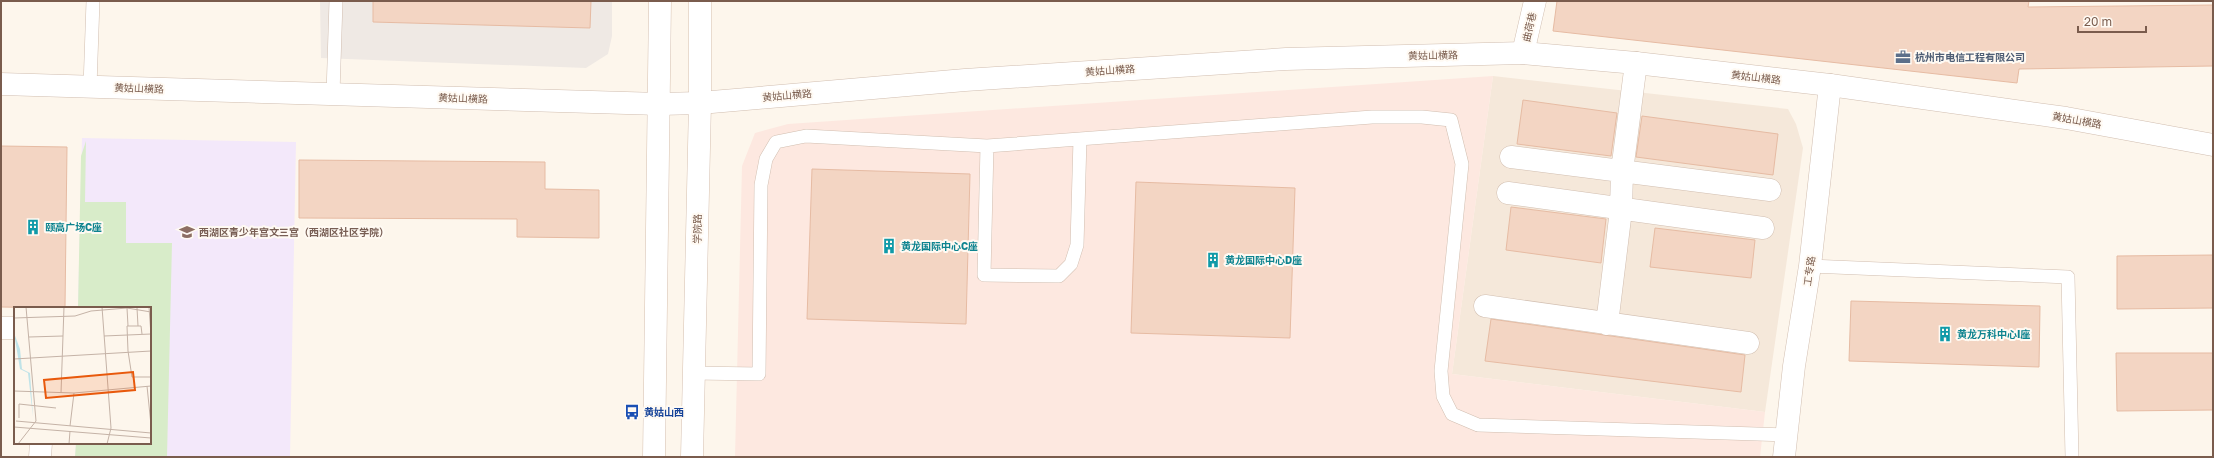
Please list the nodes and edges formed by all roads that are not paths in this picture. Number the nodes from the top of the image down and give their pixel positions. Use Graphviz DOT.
graph roads {
  1 [pos="93,1"];
  2 [pos="336,1"];
  3 [pos="660,1"];
  4 [pos="700,1"];
  5 [pos="1535,1"];
  6 [pos="1523,53"];
  7 [pos="1636,63"];
  8 [pos="1,84"];
  9 [pos="1830,86"];
  10 [pos="90,87"];
  11 [pos="332,94"];
  12 [pos="700,103"];
  13 [pos="660,104"];
  14 [pos="1080,139"];
  15 [pos="2213,145"];
  16 [pos="987,146"];
  17 [pos="1511,158"];
  18 [pos="1622,171"];
  19 [pos="1770,190"];
  20 [pos="1508,193"];
  21 [pos="1621,210"];
  22 [pos="1763,228"];
  23 [pos="1810,266"];
  24 [pos="1485,306"];
  25 [pos="1608,324"];
  26 [pos="1,328"];
  27 [pos="14,328"];
  28 [pos="1748,343"];
  29 [pos="694,373"];
  30 [pos="1786,435"];
  31 [pos="41,444"];
  32 [pos="40,457"];
  33 [pos="654,457"];
  34 [pos="692,457"];
  35 [pos="1784,457"];
  36 [pos="2072,457"];
  1 -- 10 [label="lane"];
  2 -- 11 [label="lane"];
  3 -- 13 [label="street"];
  4 -- 12 [label="street, 学院路"];
  5 -- 6 [label="street, 曲荷巷"];
  6 -- 7 [label="street, 黄姑山横路"];
  6 -- 12 [label="street, 黄姑山横路"];
  7 -- 9 [label="street, 黄姑山横路"];
  7 -- 18 [label="street"];
  8 -- 10 [label="street, 黄姑山横路"];
  9 -- 15 [label="street, 黄姑山横路"];
  9 -- 23 [label="street, 工专路"];
  10 -- 11 [label="street, 黄姑山横路"];
  11 -- 13 [label="street, 黄姑山横路"];
  12 -- 13 [label="street, 黄姑山横路"];
  12 -- 29 [label="street, 学院路"];
  13 -- 33 [label="street"];
  14 -- 16 [label="lane"];
  14 -- 16 [label="lane"];
  14 -- 30 [label="lane"];
  16 -- 29 [label="lane"];
  17 -- 18 [label="street"];
  18 -- 19 [label="street"];
  18 -- 21 [label="street"];
  20 -- 21 [label="street"];
  21 -- 22 [label="street"];
  21 -- 25 [label="street"];
  23 -- 30 [label="street, 工专路"];
  23 -- 36 [label="lane"];
  24 -- 25 [label="street"];
  25 -- 28 [label="street"];
  26 -- 27 [label="street"];
  29 -- 34 [label="street, 学院路"];
  30 -- 35 [label="street, 工专路"];
  31 -- 32 [label="street"];
}
